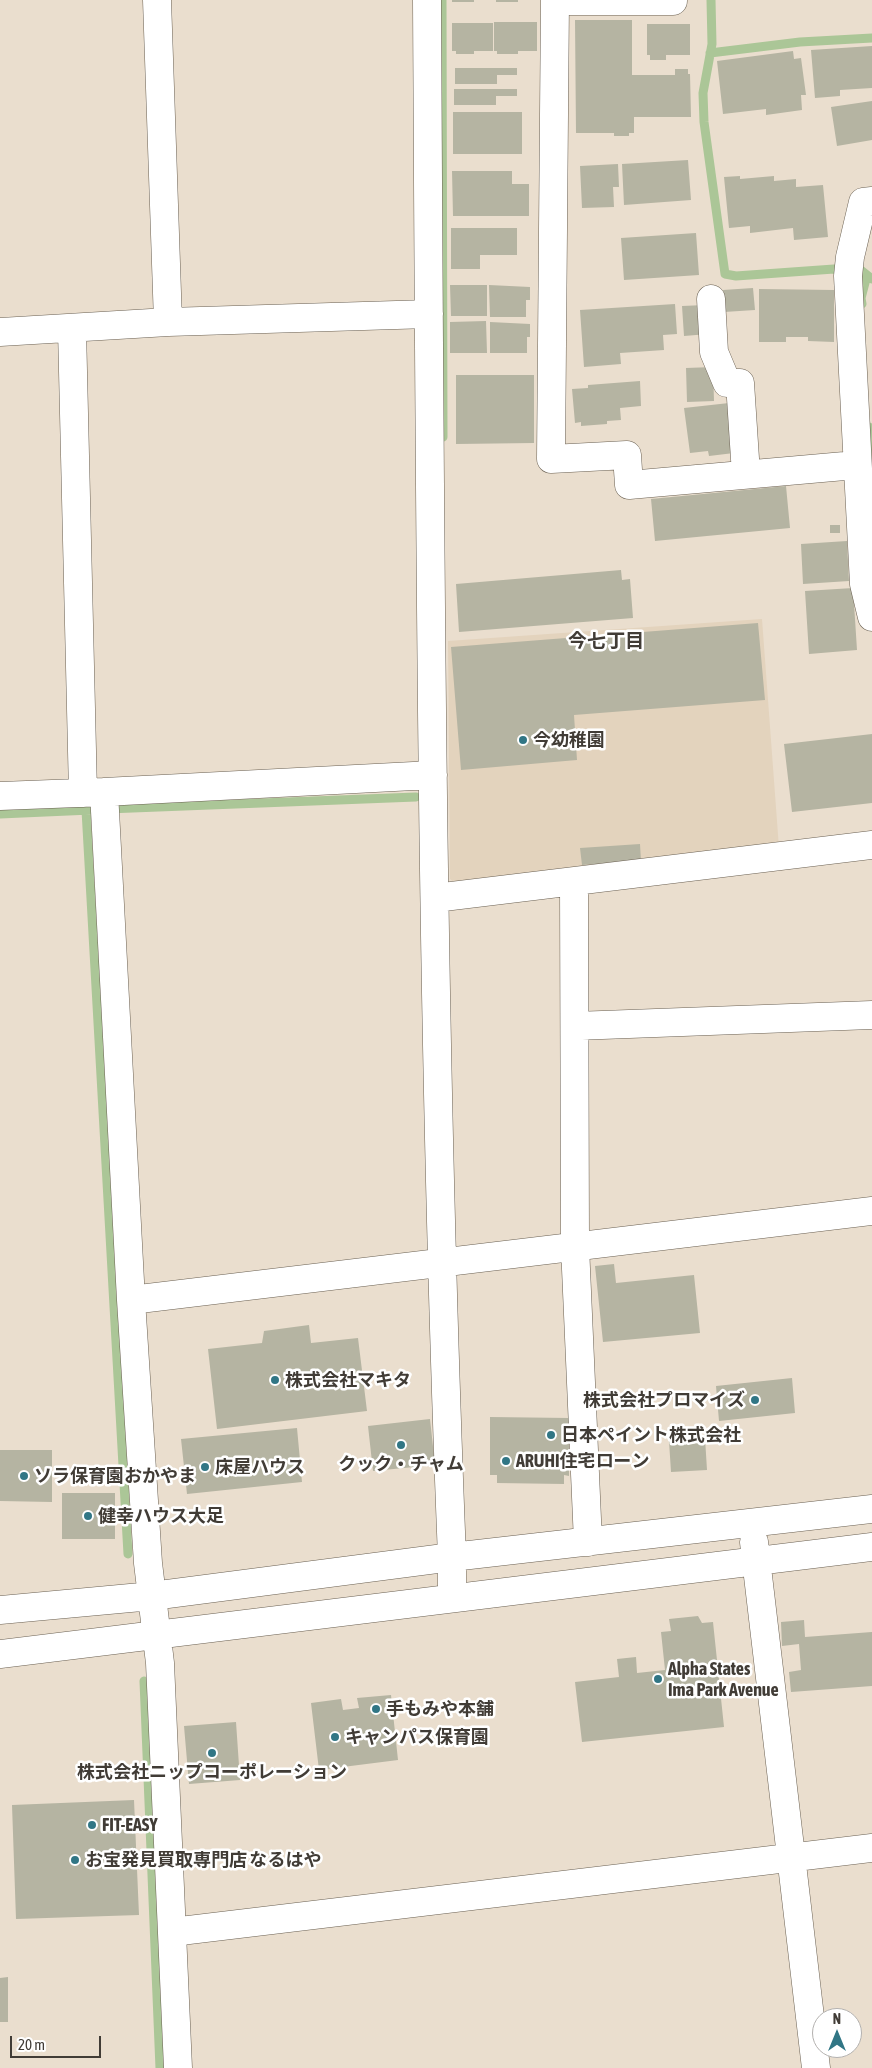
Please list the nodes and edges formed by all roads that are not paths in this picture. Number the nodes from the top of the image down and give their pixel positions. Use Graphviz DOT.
graph roads {
  1 [pos="157,0"];
  2 [pos="427,0"];
  3 [pos="555,1"];
  4 [pos="673,1"];
  5 [pos="872,202"];
  6 [pos="711,299"];
  7 [pos="429,314"];
  8 [pos="168,322"];
  9 [pos="72,329"];
  10 [pos="0,332"];
  11 [pos="856,465"];
  12 [pos="746,474"];
  13 [pos="872,617"];
  14 [pos="433,775"];
  15 [pos="0,796"];
  16 [pos="99,801"];
  17 [pos="872,846"];
  18 [pos="574,882"];
  19 [pos="435,898"];
  20 [pos="872,1015"];
  21 [pos="575,1026"];
  22 [pos="872,1211"];
  23 [pos="575,1246"];
  24 [pos="442,1262"];
  25 [pos="131,1300"];
  26 [pos="872,1509"];
  27 [pos="752,1524"];
  28 [pos="588,1542"];
  29 [pos="872,1547"];
  30 [pos="452,1557"];
  31 [pos="757,1561"];
  32 [pos="152,1596"];
  33 [pos="452,1597"];
  34 [pos="0,1610"];
  35 [pos="156,1634"];
  36 [pos="0,1654"];
  37 [pos="872,1848"];
  38 [pos="792,1858"];
  39 [pos="172,1932"];
  40 [pos="178,2068"];
  41 [pos="816,2068"];
  1 -- 8 [label="street"];
  2 -- 7 [label="street"];
  3 -- 4 [label="street"];
  3 -- 12 [label="street"];
  5 -- 11 [label="street"];
  6 -- 12 [label="street"];
  7 -- 8 [label="street"];
  7 -- 14 [label="street"];
  8 -- 9 [label="street"];
  9 -- 10 [label="street"];
  9 -- 16 [label="street"];
  11 -- 12 [label="street"];
  11 -- 13 [label="street"];
  14 -- 16 [label="street"];
  14 -- 19 [label="street"];
  15 -- 16 [label="street"];
  16 -- 25 [label="street"];
  17 -- 18 [label="street"];
  18 -- 19 [label="street"];
  18 -- 21 [label="street"];
  19 -- 24 [label="street"];
  20 -- 21 [label="street"];
  21 -- 23 [label="street"];
  22 -- 23 [label="street"];
  23 -- 24 [label="street"];
  23 -- 28 [label="street"];
  24 -- 25 [label="street"];
  24 -- 30 [label="street"];
  25 -- 32 [label="street"];
  26 -- 27 [label="street"];
  27 -- 28 [label="street"];
  27 -- 31 [label="street"];
  28 -- 30 [label="street"];
  29 -- 31 [label="street"];
  30 -- 32 [label="street"];
  30 -- 33 [label="street"];
  31 -- 33 [label="street"];
  31 -- 38 [label="street"];
  32 -- 34 [label="street"];
  32 -- 35 [label="street"];
  33 -- 35 [label="street"];
  35 -- 36 [label="street"];
  35 -- 39 [label="street"];
  37 -- 38 [label="street"];
  38 -- 39 [label="street"];
  38 -- 41 [label="street"];
  39 -- 40 [label="street"];
}
